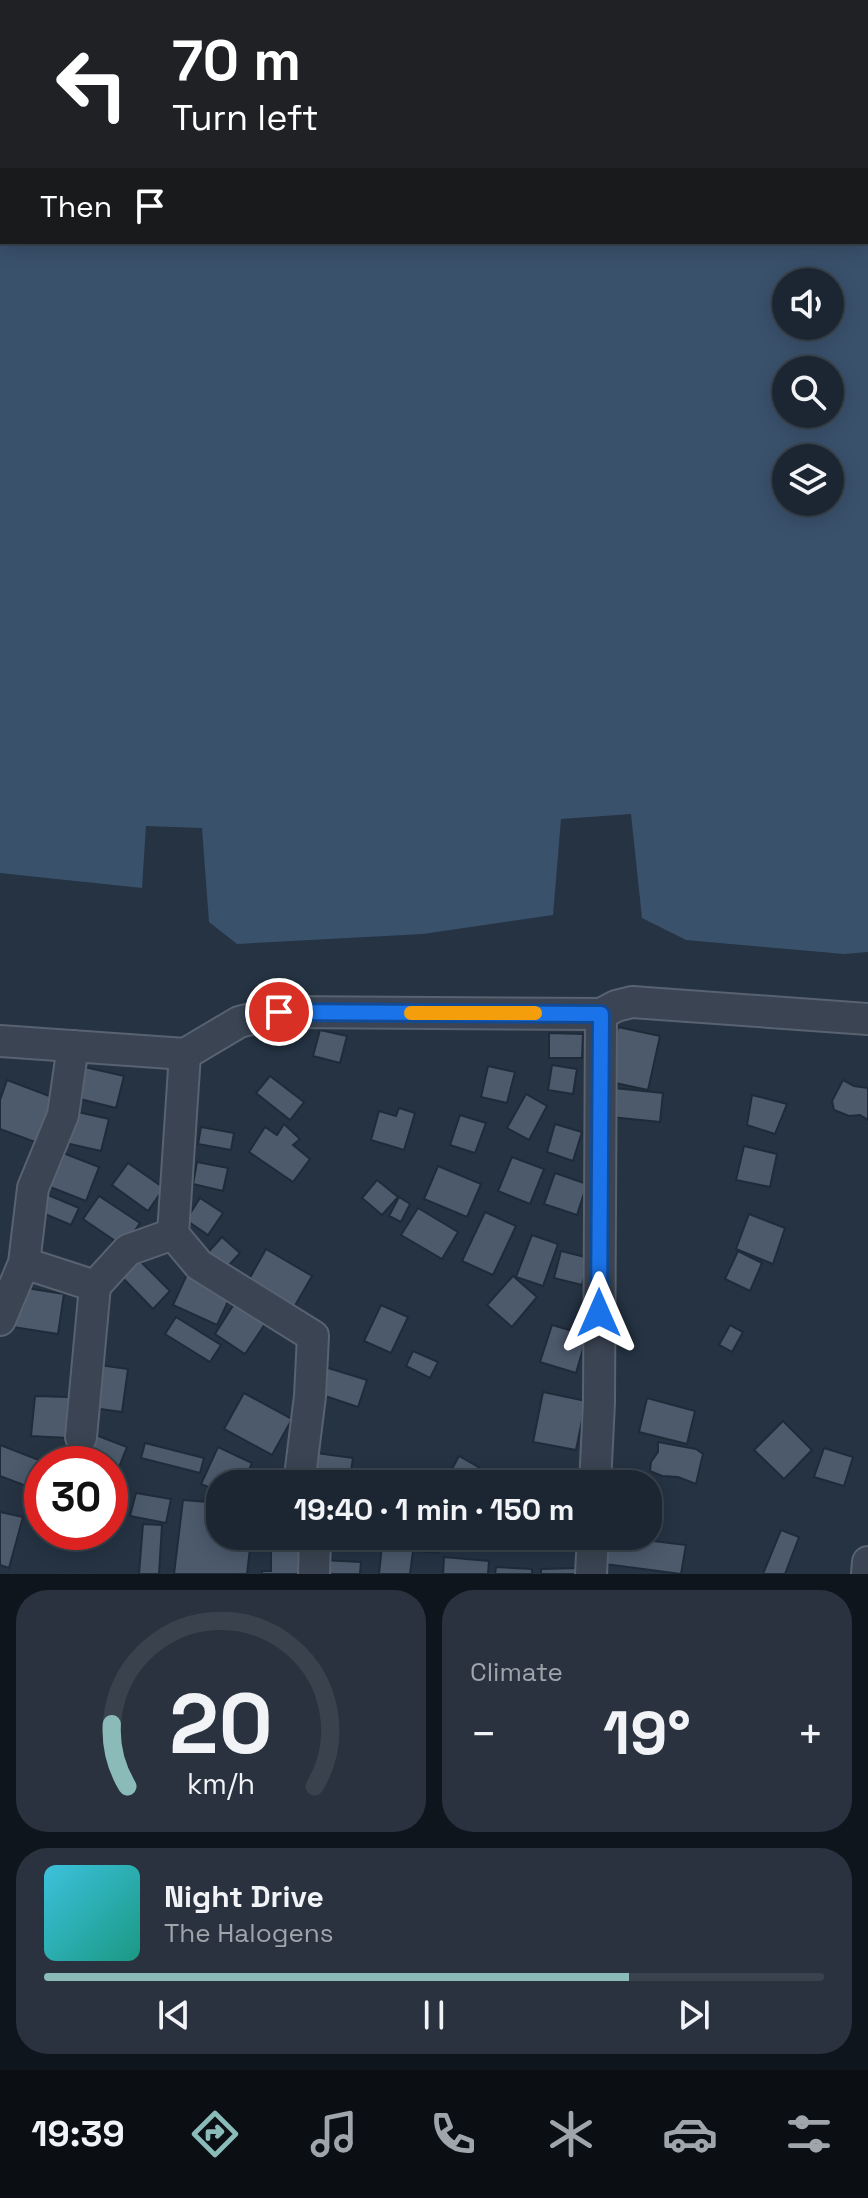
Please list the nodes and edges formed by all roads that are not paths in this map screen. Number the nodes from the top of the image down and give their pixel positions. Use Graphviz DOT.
graph roads {
  1 [pos="601,1014"];
  2 [pos="868,1019"];
  3 [pos="0,1041"];
  4 [pos="73,1046"];
  5 [pos="185,1054"];
  6 [pos="173,1234"];
  7 [pos="24,1263"];
  8 [pos="95,1286"];
  9 [pos="0,1320"];
  10 [pos="81,1437"];
  11 [pos="301,1470"];
  12 [pos="596,1470"];
  13 [pos="315,1550"];
  14 [pos="592,1550"];
  15 [pos="868,1562"];
  16 [pos="314,1574"];
  17 [pos="591,1574"];
  18 [pos="867,1574"];
  1 -- 2 [label="street"];
  1 -- 5 [label="street"];
  1 -- 12 [label="street"];
  3 -- 4 [label="street"];
  4 -- 5 [label="street"];
  4 -- 7 [label="street"];
  5 -- 6 [label="street"];
  6 -- 8 [label="street"];
  6 -- 11 [label="street"];
  7 -- 8 [label="street"];
  7 -- 9 [label="street"];
  8 -- 10 [label="street"];
  13 -- 16 [label="street"];
  14 -- 17 [label="street"];
  15 -- 18 [label="street"];
}
